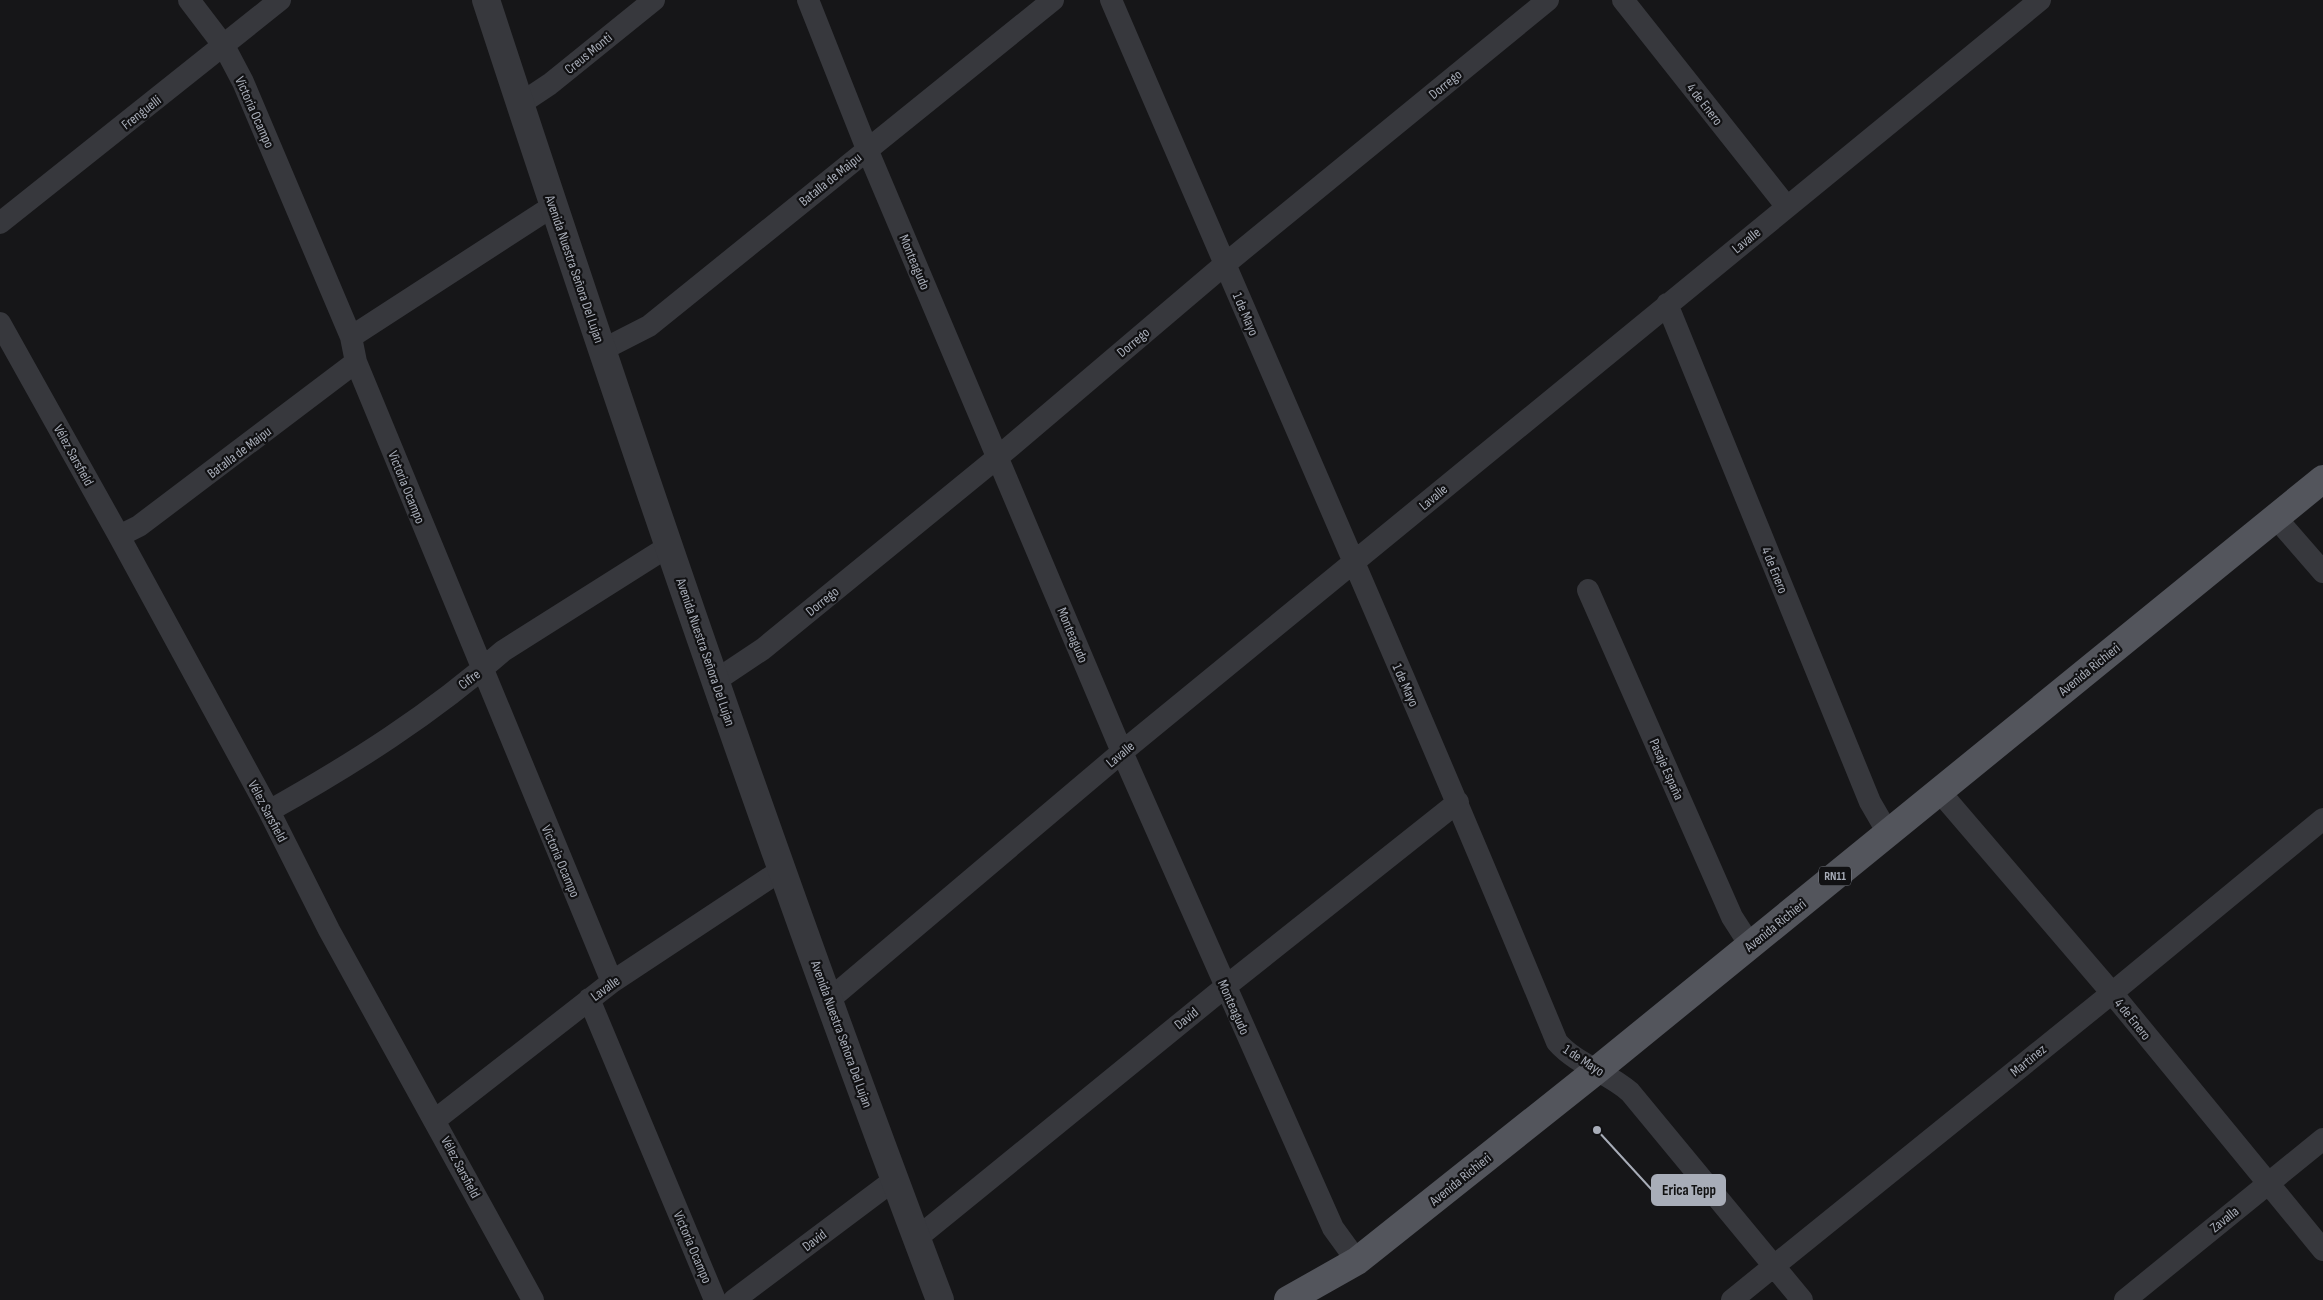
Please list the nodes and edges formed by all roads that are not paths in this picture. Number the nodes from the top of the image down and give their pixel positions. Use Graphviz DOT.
graph roads {
  1 [pos="188,0"];
  2 [pos="280,0"];
  3 [pos="486,0"];
  4 [pos="654,0"];
  5 [pos="808,0"];
  6 [pos="1053,0"];
  7 [pos="1111,0"];
  8 [pos="1548,0"];
  9 [pos="1623,0"];
  10 [pos="2040,0"];
  11 [pos="224,46"];
  12 [pos="520,104"];
  13 [pos="867,149"];
  14 [pos="553,206"];
  15 [pos="1787,208"];
  16 [pos="2,218"];
  17 [pos="1224,265"];
  18 [pos="1667,304"];
  19 [pos="0,323"];
  20 [pos="351,337"];
  21 [pos="602,350"];
  22 [pos="356,362"];
  23 [pos="998,457"];
  24 [pos="2323,479"];
  25 [pos="2276,518"];
  26 [pos="120,536"];
  27 [pos="669,546"];
  28 [pos="1353,563"];
  29 [pos="2323,572"];
  30 [pos="1588,590"];
  31 [pos="482,670"];
  32 [pos="716,681"];
  33 [pos="1122,752"];
  34 [pos="1939,791"];
  35 [pos="1458,802"];
  36 [pos="269,811"];
  37 [pos="2323,819"];
  38 [pos="1888,833"];
  39 [pos="783,869"];
  40 [pos="1750,945"];
  41 [pos="612,982"];
  42 [pos="1225,987"];
  43 [pos="2112,993"];
  44 [pos="830,999"];
  45 [pos="589,1000"];
  46 [pos="1597,1070"];
  47 [pos="435,1120"];
  48 [pos="2323,1139"];
  49 [pos="894,1180"];
  50 [pos="2268,1184"];
  51 [pos="916,1238"];
  52 [pos="2323,1250"];
  53 [pos="1351,1265"];
  54 [pos="1774,1265"];
  55 [pos="533,1300"];
  56 [pos="715,1300"];
  57 [pos="734,1300"];
  58 [pos="940,1300"];
  59 [pos="1288,1300"];
  60 [pos="1311,1300"];
  61 [pos="1732,1300"];
  62 [pos="1802,1300"];
  63 [pos="2125,1300"];
  1 -- 11 [label="street, Victoria Ocampo"];
  2 -- 11 [label="street, Frenguelli"];
  3 -- 12 [label="street, Avenida Nuestra Señora Del Lujan"];
  4 -- 12 [label="street, Creus Monti"];
  5 -- 13 [label="street, Monteagudo"];
  6 -- 13 [label="street, Batalla de Maipu"];
  7 -- 17 [label="street, 1 de Mayo"];
  8 -- 17 [label="street, Dorrego"];
  9 -- 15 [label="street, 4 de Enero"];
  10 -- 15 [label="street, Lavalle"];
  11 -- 16 [label="street, Frenguelli"];
  11 -- 20 [label="street, Victoria Ocampo"];
  12 -- 14 [label="street, Avenida Nuestra Señora Del Lujan"];
  13 -- 21 [label="street, Batalla de Maipu"];
  13 -- 23 [label="street, Monteagudo"];
  14 -- 20 [label="street"];
  14 -- 21 [label="street, Avenida Nuestra Señora Del Lujan"];
  15 -- 18 [label="street, Lavalle"];
  17 -- 23 [label="street, Dorrego"];
  17 -- 28 [label="street, 1 de Mayo"];
  18 -- 28 [label="street, Lavalle"];
  18 -- 38 [label="street, 4 de Enero"];
  19 -- 26 [label="street, Vélez Sarsfield"];
  20 -- 22 [label="street, Victoria Ocampo"];
  21 -- 27 [label="street, Avenida Nuestra Señora Del Lujan"];
  22 -- 26 [label="street, Batalla de Maipu"];
  22 -- 31 [label="street, Victoria Ocampo"];
  23 -- 32 [label="street, Dorrego"];
  23 -- 33 [label="street, Monteagudo"];
  24 -- 25 [label="main road, Avenida Richieri / RN11"];
  25 -- 29 [label="street"];
  25 -- 34 [label="main road, Avenida Richieri / RN11"];
  26 -- 36 [label="street, Vélez Sarsfield"];
  27 -- 31 [label="street, Cifre"];
  27 -- 32 [label="street, Avenida Nuestra Señora Del Lujan"];
  28 -- 33 [label="street, Lavalle"];
  28 -- 35 [label="street, 1 de Mayo"];
  30 -- 40 [label="street, Pasaje España"];
  31 -- 36 [label="street, Cifre"];
  31 -- 41 [label="street, Victoria Ocampo"];
  32 -- 39 [label="street, Avenida Nuestra Señora Del Lujan"];
  33 -- 42 [label="street, Monteagudo"];
  33 -- 44 [label="street, Lavalle"];
  34 -- 38 [label="main road, Avenida Richieri / RN11"];
  34 -- 43 [label="street, 4 de Enero"];
  35 -- 42 [label="street, David"];
  35 -- 46 [label="street, 1 de Mayo"];
  36 -- 47 [label="street, Vélez Sarsfield"];
  37 -- 43 [label="street, Martínez"];
  38 -- 40 [label="main road, Avenida Richieri / RN11"];
  39 -- 41 [label="street, Lavalle"];
  39 -- 44 [label="street, Avenida Nuestra Señora Del Lujan"];
  40 -- 46 [label="main road, Avenida Richieri / RN11"];
  41 -- 45 [label="street, Lavalle"];
  42 -- 51 [label="street, David"];
  42 -- 53 [label="street, Monteagudo"];
  43 -- 50 [label="street, 4 de Enero"];
  43 -- 54 [label="street, Martínez"];
  44 -- 49 [label="street, Avenida Nuestra Señora Del Lujan"];
  45 -- 47 [label="street, Lavalle"];
  45 -- 56 [label="street, Victoria Ocampo"];
  46 -- 53 [label="main road, Avenida Richieri / RN11"];
  46 -- 54 [label="street, 1 de Mayo"];
  47 -- 55 [label="street, Vélez Sarsfield"];
  48 -- 50 [label="street, Zavalla"];
  49 -- 51 [label="street, Avenida Nuestra Señora Del Lujan"];
  49 -- 57 [label="street, David"];
  50 -- 52 [label="street, 4 de Enero"];
  50 -- 63 [label="street, Zavalla"];
  51 -- 58 [label="street, Avenida Nuestra Señora Del Lujan"];
  53 -- 59 [label="main road, Avenida Richieri / RN11"];
  53 -- 60 [label="main road, RN11"];
  54 -- 61 [label="street, Martínez"];
  54 -- 62 [label="street, 1 de Mayo"];
}
